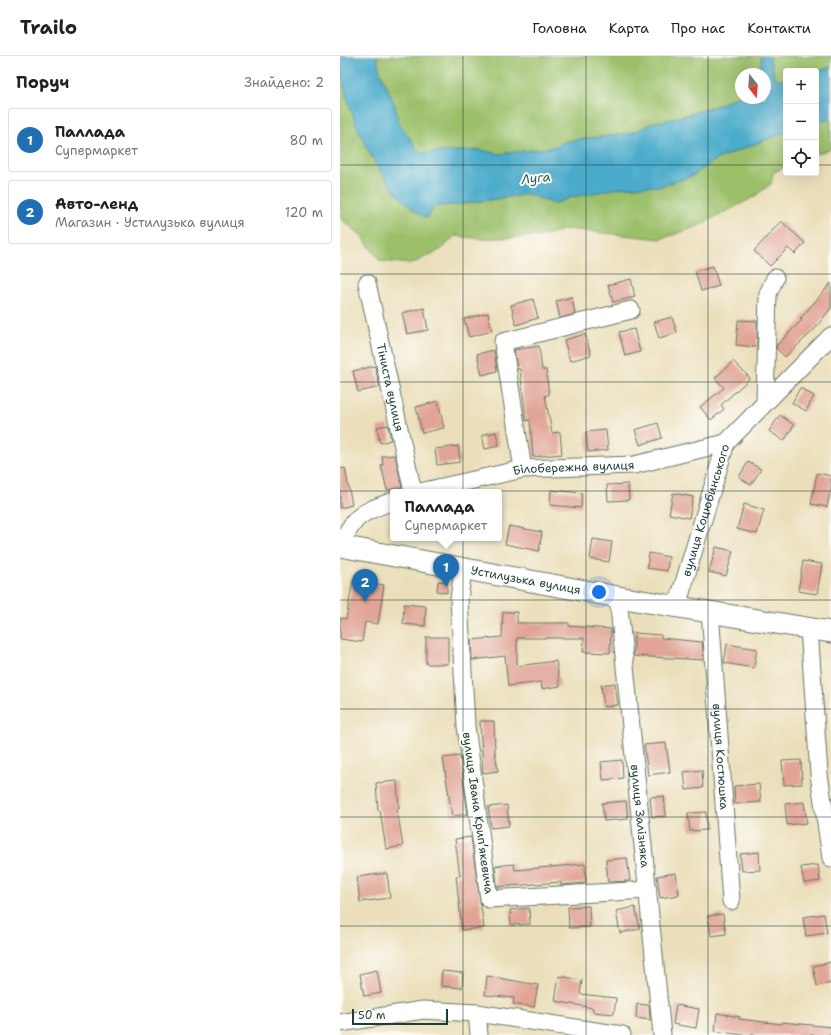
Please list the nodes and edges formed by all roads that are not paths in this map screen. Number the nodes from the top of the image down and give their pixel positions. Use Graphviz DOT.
graph roads {
  1 [pos="775,278"];
  2 [pos="367,283"];
  3 [pos="631,310"];
  4 [pos="831,336"];
  5 [pos="765,401"];
  6 [pos="726,443"];
  7 [pos="523,469"];
  8 [pos="412,489"];
  9 [pos="433,489"];
  10 [pos="390,503"];
  11 [pos="340,545"];
  12 [pos="463,569"];
  13 [pos="618,597"];
  14 [pos="677,606"];
  15 [pos="710,612"];
  16 [pos="809,628"];
  17 [pos="831,632"];
  18 [pos="831,858"];
  19 [pos="648,890"];
  20 [pos="731,902"];
  21 [pos="477,1013"];
  22 [pos="340,1022"];
  23 [pos="600,1033"];
  24 [pos="479,1035"];
  25 [pos="622,1035"];
  26 [pos="662,1035"];
  1 -- 5 [label="street"];
  2 -- 8 [label="street, Тіниста вулиця"];
  3 -- 7 [label="street"];
  4 -- 5 [label="street, вулиця Коцюбинського"];
  5 -- 6 [label="street, вулиця Коцюбинського"];
  6 -- 7 [label="street, Білобережна вулиця"];
  6 -- 14 [label="street, вулиця Коцюбинського"];
  7 -- 9 [label="street, Білобережна вулиця"];
  10 -- 11 [label="street"];
  11 -- 12 [label="main road, Устилузька вулиця"];
  12 -- 13 [label="main road, Устилузька вулиця"];
  12 -- 19 [label="street, вулиця Івана Крипʼякевича"];
  13 -- 14 [label="main road, Устилузька вулиця"];
  13 -- 19 [label="street, вулиця Залізняка"];
  14 -- 15 [label="main road, Устилузька вулиця"];
  15 -- 16 [label="main road, Устилузька вулиця"];
  15 -- 20 [label="street, вулиця Костюшка"];
  16 -- 17 [label="main road, Устилузька вулиця"];
  16 -- 18 [label="street"];
  19 -- 26 [label="street, вулиця Залізняка"];
  21 -- 22 [label="street"];
  21 -- 23 [label="street"];
  21 -- 24 [label="street"];
  23 -- 25 [label="street"];
}
